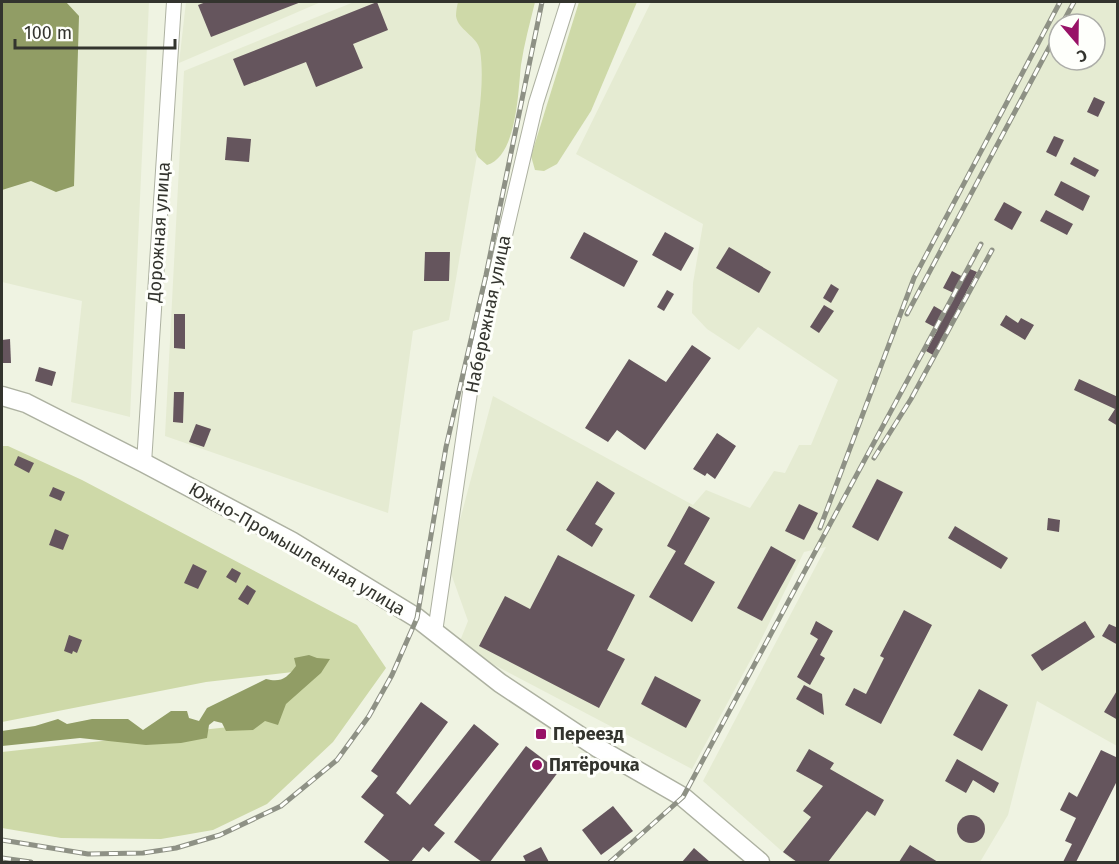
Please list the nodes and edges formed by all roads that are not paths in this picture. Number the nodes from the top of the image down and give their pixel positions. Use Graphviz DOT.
graph roads {
  1 [pos="174,2"];
  2 [pos="568,2"];
  3 [pos="2,396"];
  4 [pos="144,463"];
  5 [pos="435,632"];
  6 [pos="760,862"];
  1 -- 4 [label="street, Дорожная улица"];
  2 -- 5 [label="street, Набережная улица"];
  3 -- 4 [label="street, Южно-Промышленная улица"];
  4 -- 5 [label="street, Южно-Промышленная улица"];
  5 -- 6 [label="street, Южно-Промышленная улица"];
}
